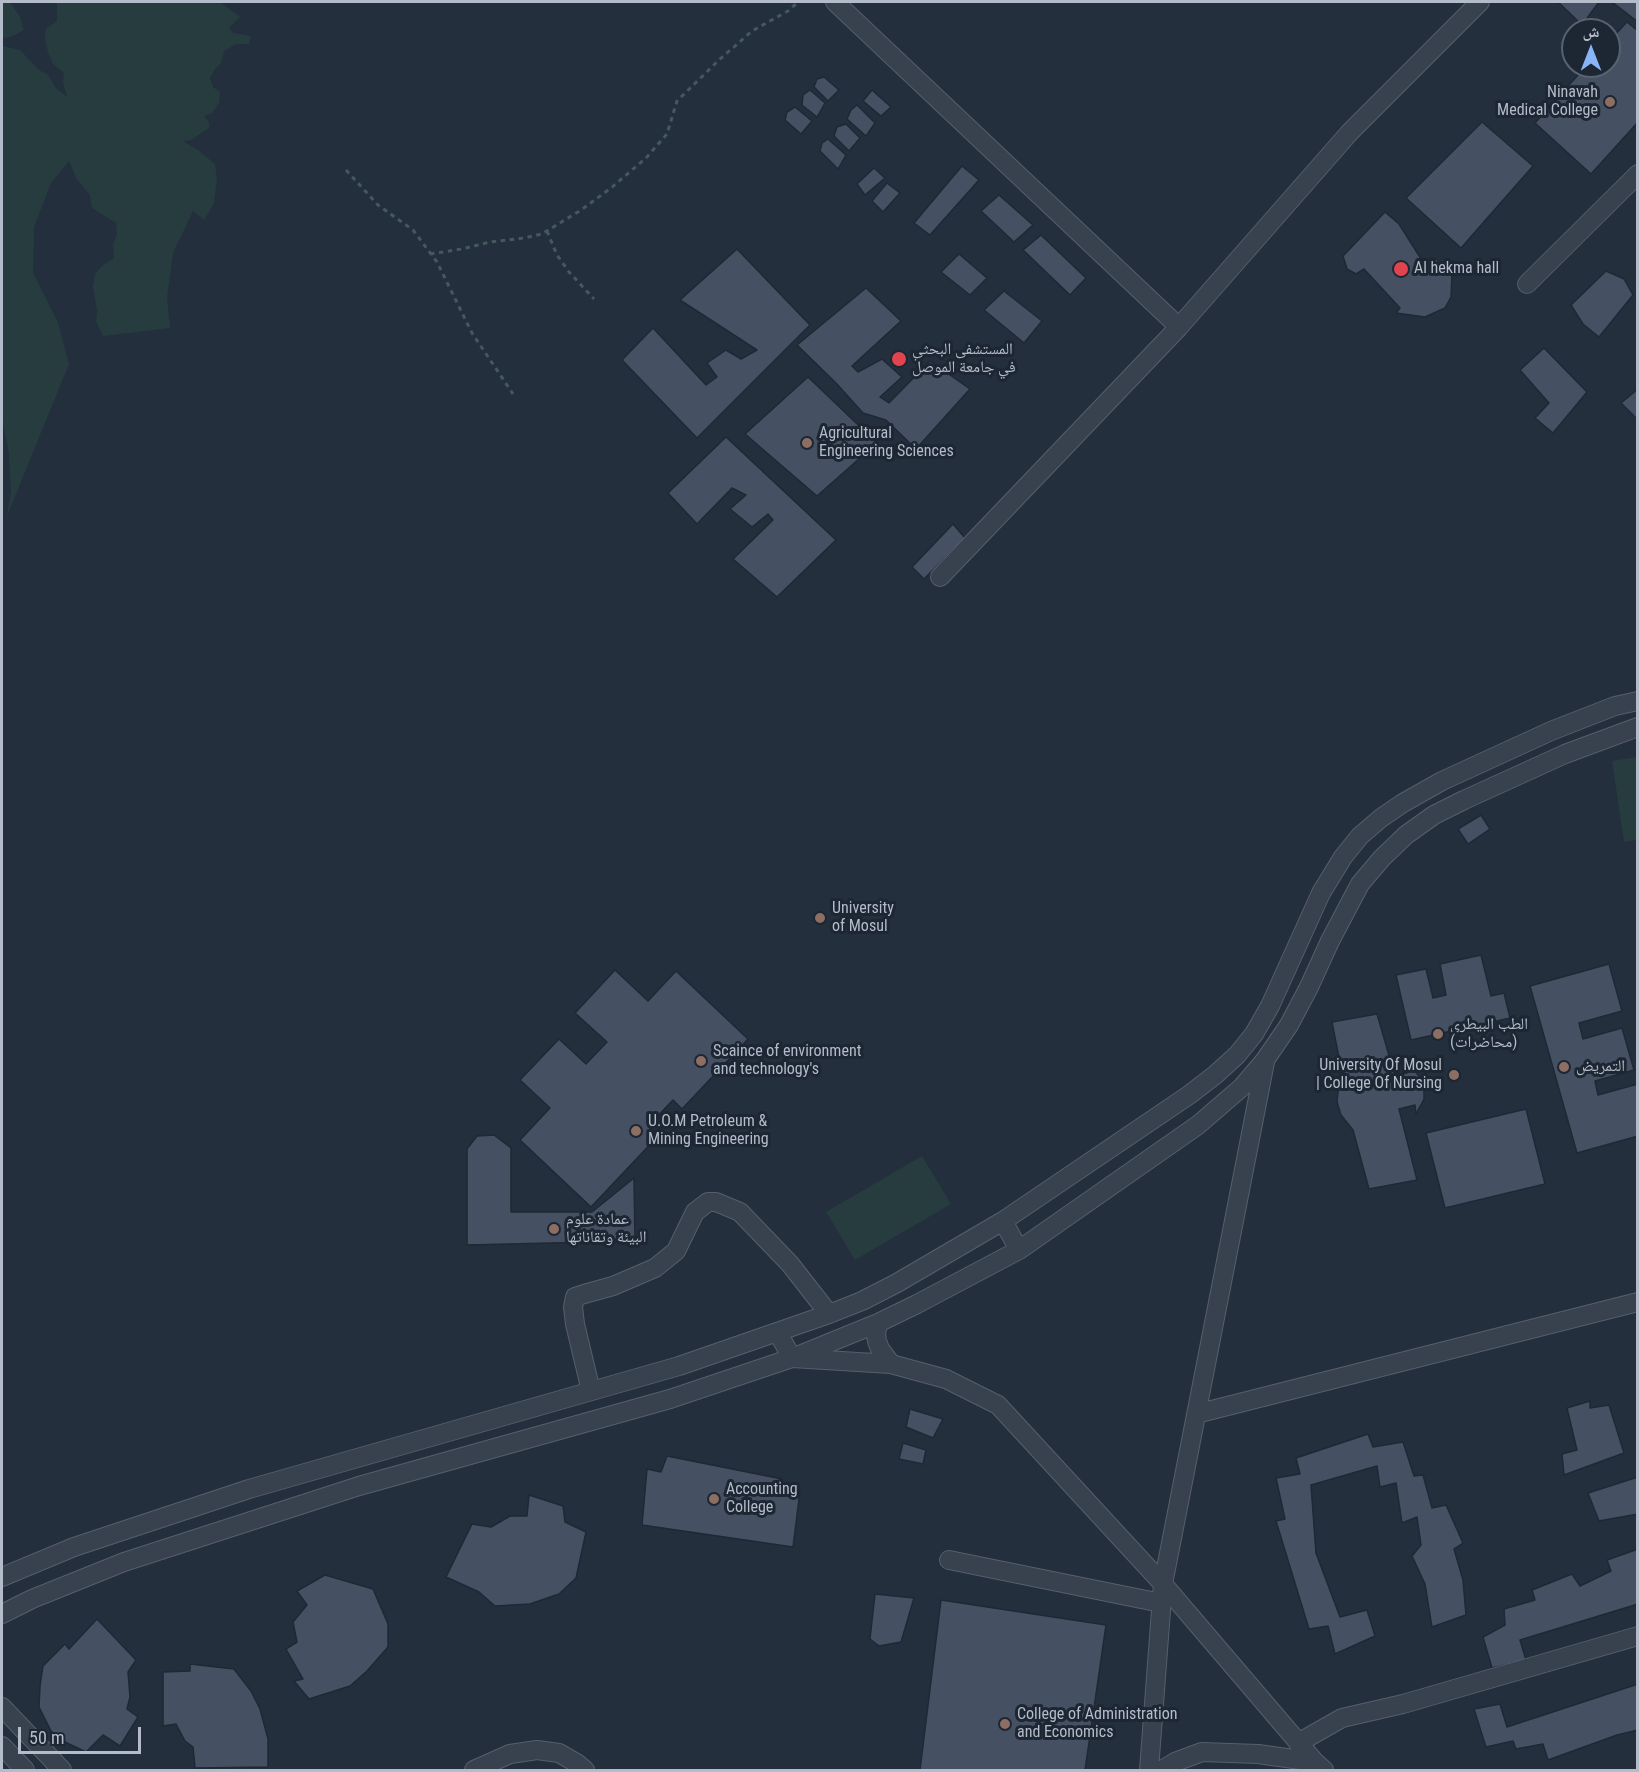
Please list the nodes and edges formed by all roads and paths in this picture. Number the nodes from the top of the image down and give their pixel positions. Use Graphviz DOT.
graph roads {
  1 [pos="798,2"];
  2 [pos="836,2"];
  3 [pos="1480,2"];
  4 [pos="346,170"];
  5 [pos="1638,174"];
  6 [pos="547,231"];
  7 [pos="430,254"];
  8 [pos="1527,284"];
  9 [pos="594,299"];
  10 [pos="1179,327"];
  11 [pos="513,394"];
  12 [pos="940,578"];
  13 [pos="1638,701"];
  14 [pos="1638,727"];
  15 [pos="1265,1060"];
  16 [pos="1003,1221"];
  17 [pos="1019,1250"];
  18 [pos="1638,1302"];
  19 [pos="829,1314"];
  20 [pos="878,1323"];
  21 [pos="778,1333"];
  22 [pos="792,1358"];
  23 [pos="891,1364"];
  24 [pos="591,1391"];
  25 [pos="1196,1414"];
  26 [pos="949,1560"];
  27 [pos="2,1577"];
  28 [pos="1163,1584"];
  29 [pos="1161,1603"];
  30 [pos="2,1614"];
  31 [pos="1638,1636"];
  32 [pos="2,1707"];
  33 [pos="1298,1743"];
  34 [pos="2,1746"];
  35 [pos="1319,1766"];
  36 [pos="21,1769"];
  37 [pos="62,1770"];
  38 [pos="474,1770"];
  39 [pos="585,1770"];
  40 [pos="1149,1770"];
  41 [pos="1162,1770"];
  1 -- 6 [label="path"];
  2 -- 10 [label="street"];
  3 -- 10 [label="street"];
  4 -- 7 [label="path"];
  5 -- 8 [label="street"];
  6 -- 7 [label="path"];
  6 -- 9 [label="path"];
  7 -- 11 [label="path"];
  10 -- 12 [label="street"];
  13 -- 16 [label="street"];
  14 -- 15 [label="street"];
  15 -- 17 [label="street"];
  15 -- 25 [label="street"];
  16 -- 17 [label="street"];
  16 -- 19 [label="street"];
  17 -- 20 [label="street"];
  18 -- 25 [label="street"];
  19 -- 21 [label="street"];
  19 -- 24 [label="street"];
  20 -- 22 [label="street"];
  20 -- 23 [label="street"];
  21 -- 22 [label="street"];
  21 -- 24 [label="street"];
  22 -- 23 [label="street"];
  22 -- 30 [label="street"];
  23 -- 28 [label="street"];
  24 -- 27 [label="street"];
  25 -- 28 [label="street"];
  26 -- 29 [label="street"];
  28 -- 29 [label="street"];
  28 -- 33 [label="street"];
  29 -- 40 [label="street"];
  31 -- 33 [label="street"];
  32 -- 37 [label="street"];
  33 -- 35 [label="street"];
  34 -- 36 [label="street"];
  35 -- 41 [label="street"];
  38 -- 39 [label="street"];
}
